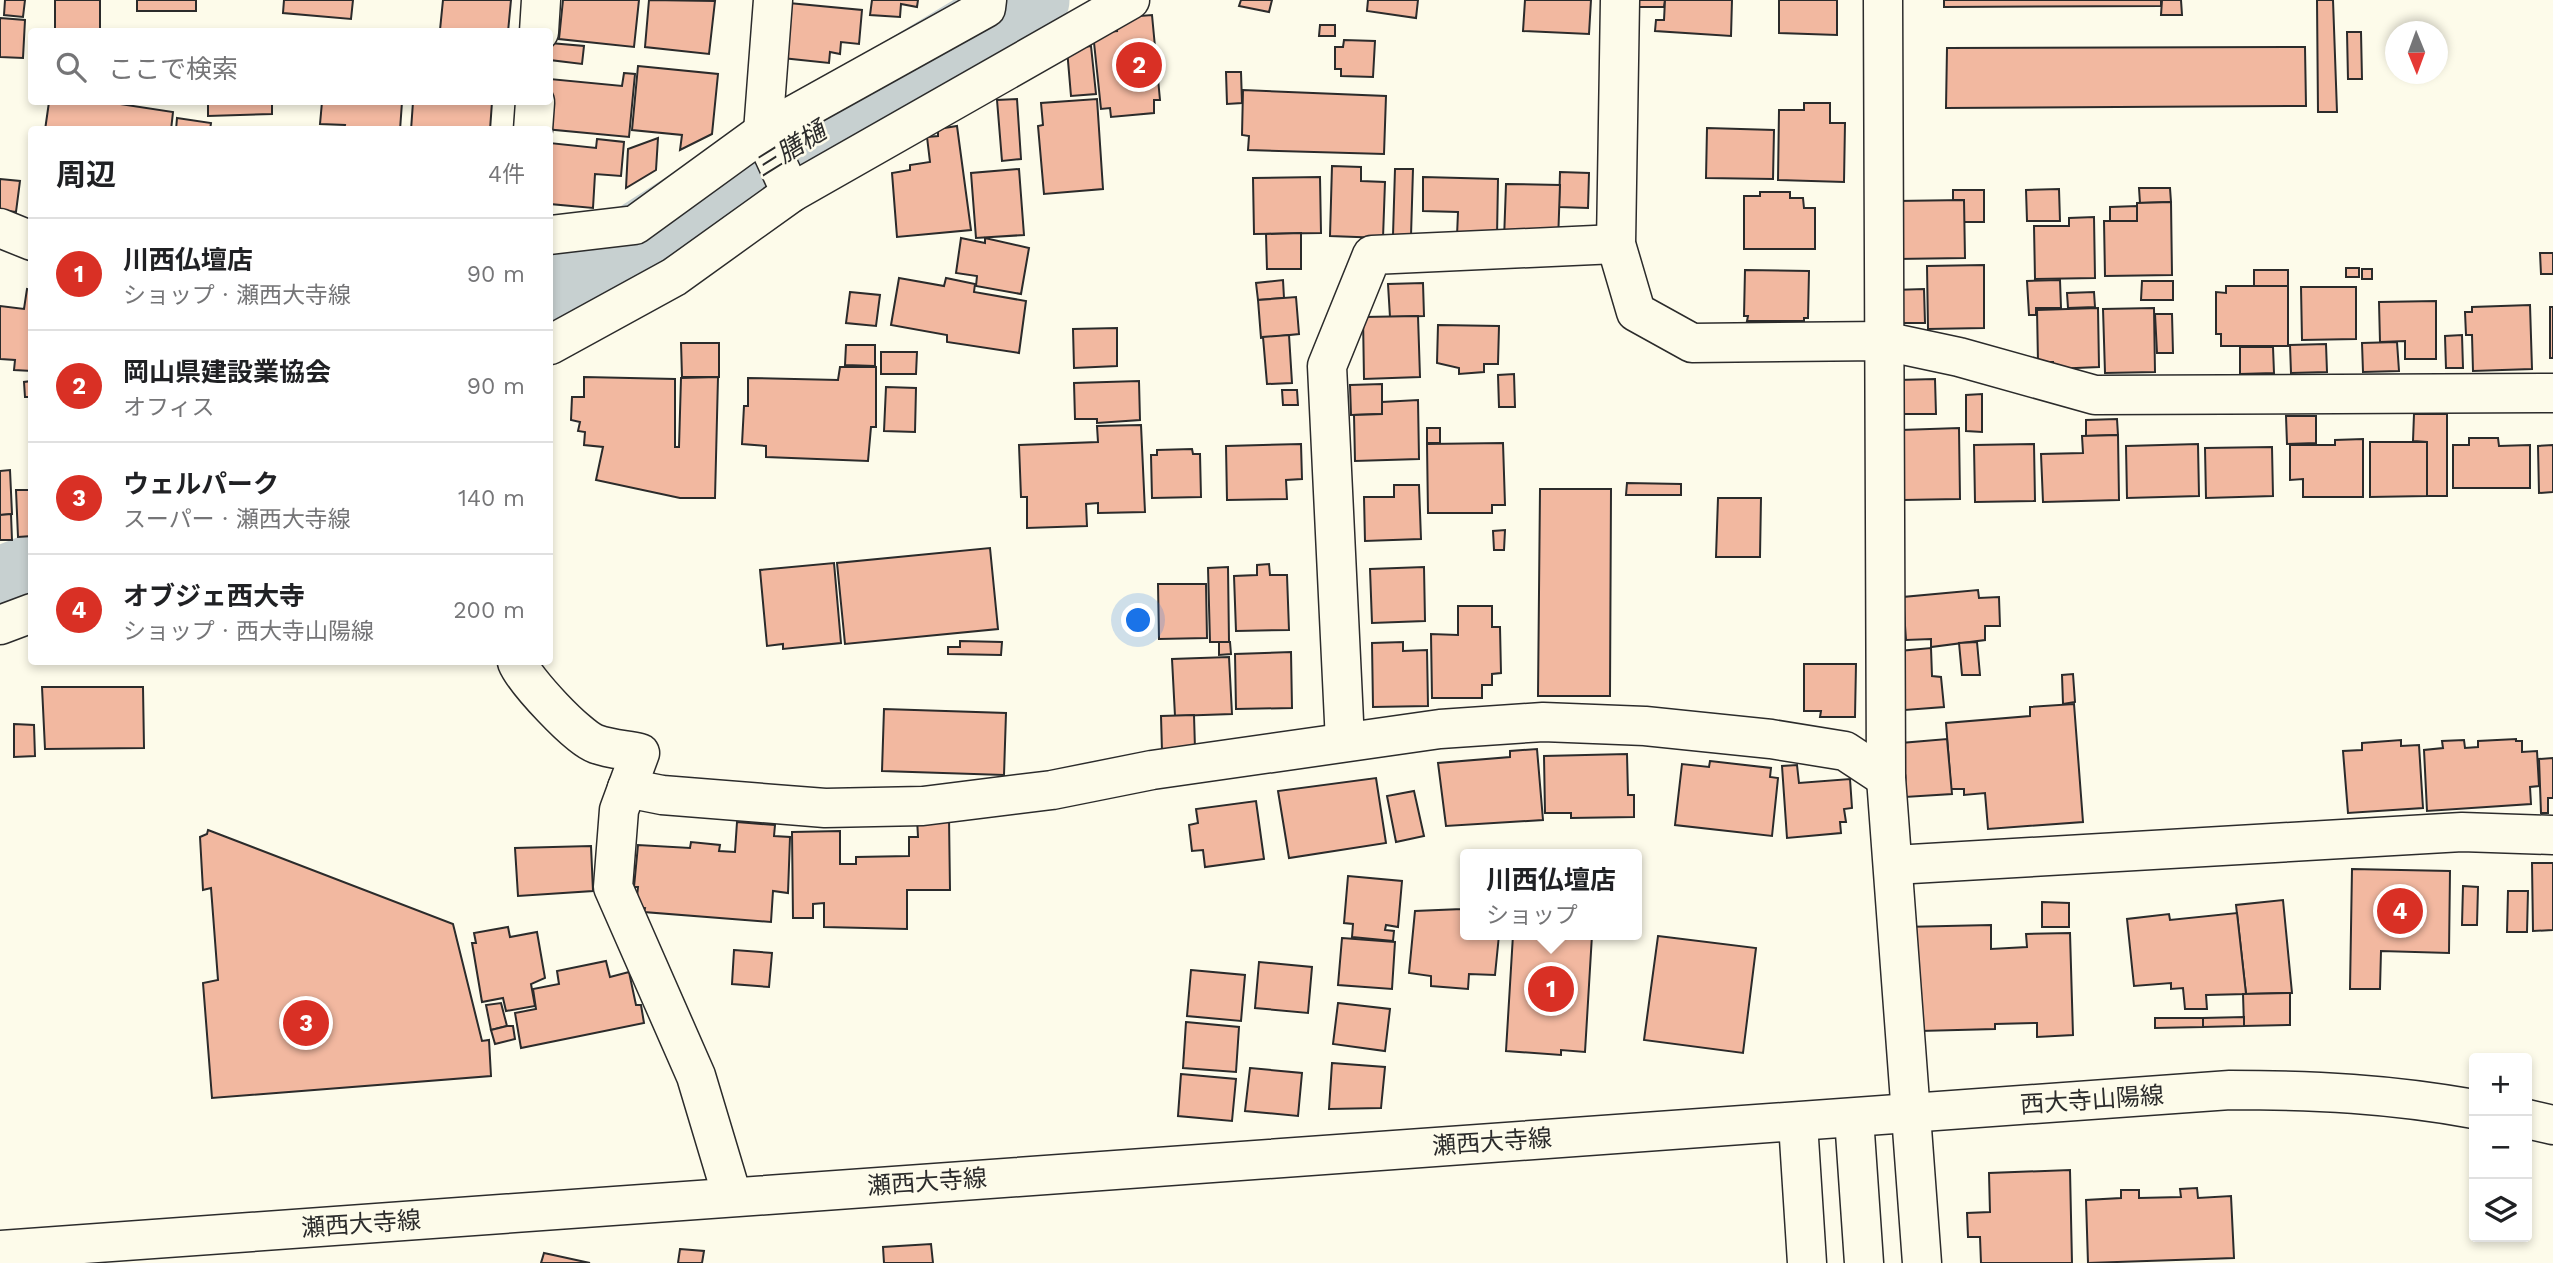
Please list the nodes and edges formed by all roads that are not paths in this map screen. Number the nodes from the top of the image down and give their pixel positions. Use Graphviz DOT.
graph roads {
  1 [pos="541,0"];
  2 [pos="773,0"];
  3 [pos="987,0"];
  4 [pos="1130,0"];
  5 [pos="1620,0"];
  6 [pos="1883,0"];
  7 [pos="539,28"];
  8 [pos="535,105"];
  9 [pos="533,126"];
  10 [pos="776,163"];
  11 [pos="0,228"];
  12 [pos="553,235"];
  13 [pos="28,239"];
  14 [pos="1616,244"];
  15 [pos="1884,341"];
  16 [pos="553,343"];
  17 [pos="2553,393"];
  18 [pos="28,614"];
  19 [pos="0,625"];
  20 [pos="518,665"];
  21 [pos="1345,742"];
  22 [pos="1885,778"];
  23 [pos="627,788"];
  24 [pos="2553,835"];
  25 [pos="1894,865"];
  26 [pos="2469,1108"];
  27 [pos="1912,1114"];
  28 [pos="1854,1118"];
  29 [pos="2532,1120"];
  30 [pos="1798,1123"];
  31 [pos="2553,1125"];
  32 [pos="732,1196"];
  33 [pos="0,1251"];
  34 [pos="1807,1263"];
  35 [pos="1864,1263"];
  36 [pos="1922,1263"];
  1 -- 7 [label="street"];
  2 -- 10 [label="street"];
  3 -- 10 [label="street"];
  4 -- 10 [label="street"];
  5 -- 14 [label="street"];
  6 -- 15 [label="street"];
  8 -- 9 [label="street"];
  10 -- 12 [label="street"];
  10 -- 16 [label="street"];
  11 -- 13 [label="street"];
  14 -- 15 [label="street"];
  14 -- 21 [label="street"];
  15 -- 17 [label="street"];
  15 -- 22 [label="street"];
  18 -- 19 [label="street"];
  20 -- 23 [label="street"];
  21 -- 22 [label="street"];
  21 -- 23 [label="street"];
  22 -- 25 [label="street"];
  23 -- 32 [label="street"];
  24 -- 25 [label="street"];
  25 -- 27 [label="street"];
  26 -- 27 [label="street, 西大寺山陽線"];
  27 -- 28 [label="street, 西大寺山陽線"];
  27 -- 36 [label="street"];
  28 -- 30 [label="street, 瀬西大寺線"];
  28 -- 35 [label="street"];
  29 -- 31 [label="street"];
  30 -- 32 [label="street, 瀬西大寺線"];
  30 -- 34 [label="street"];
  32 -- 33 [label="street, 瀬西大寺線"];
}
